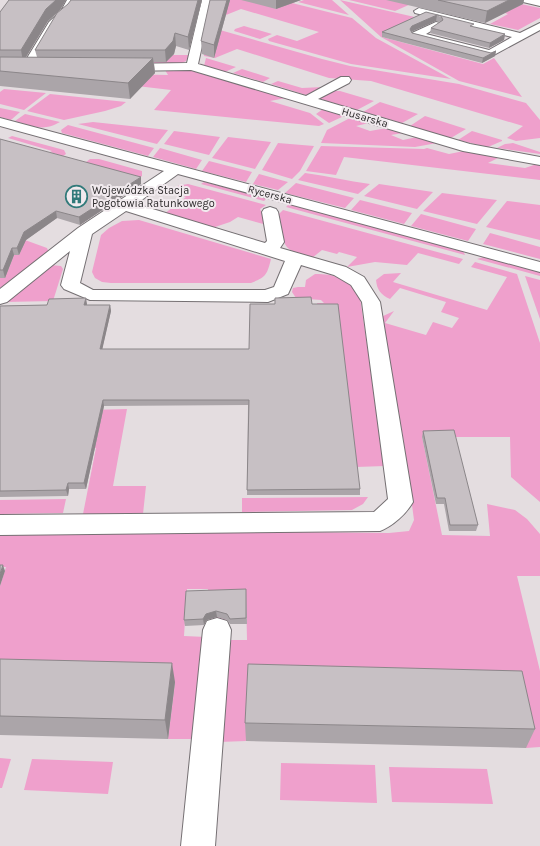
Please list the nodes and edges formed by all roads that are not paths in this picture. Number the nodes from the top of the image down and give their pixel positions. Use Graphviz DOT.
graph roads {
  1 [pos="72,0"];
  2 [pos="207,0"];
  3 [pos="526,0"];
  4 [pos="540,3"];
  5 [pos="418,12"];
  6 [pos="436,25"];
  7 [pos="540,26"];
  8 [pos="521,36"];
  9 [pos="192,66"];
  10 [pos="13,68"];
  11 [pos="26,68"];
  12 [pos="41,68"];
  13 [pos="115,68"];
  14 [pos="345,80"];
  15 [pos="307,100"];
  16 [pos="0,122"];
  17 [pos="540,162"];
  18 [pos="176,169"];
  19 [pos="124,205"];
  20 [pos="270,212"];
  21 [pos="84,232"];
  22 [pos="267,250"];
  23 [pos="295,258"];
  24 [pos="540,267"];
  25 [pos="0,298"];
  26 [pos="0,525"];
  27 [pos="217,630"];
  28 [pos="198,846"];
  1 -- 11 [label="street"];
  2 -- 9 [label="street"];
  3 -- 4 [label="street"];
  5 -- 8 [label="street"];
  6 -- 8 [label="street"];
  7 -- 8 [label="street"];
  9 -- 13 [label="street, Husarska"];
  9 -- 15 [label="street, Husarska"];
  10 -- 11 [label="street"];
  11 -- 12 [label="street"];
  14 -- 15 [label="street"];
  15 -- 17 [label="street, Husarska"];
  16 -- 18 [label="street, Rycerska"];
  18 -- 19 [label="street"];
  18 -- 24 [label="street, Rycerska"];
  19 -- 21 [label="street"];
  19 -- 22 [label="street"];
  20 -- 22 [label="street"];
  21 -- 23 [label="street"];
  21 -- 25 [label="street"];
  22 -- 23 [label="street"];
  23 -- 26 [label="street"];
  27 -- 28 [label="street"];
}
